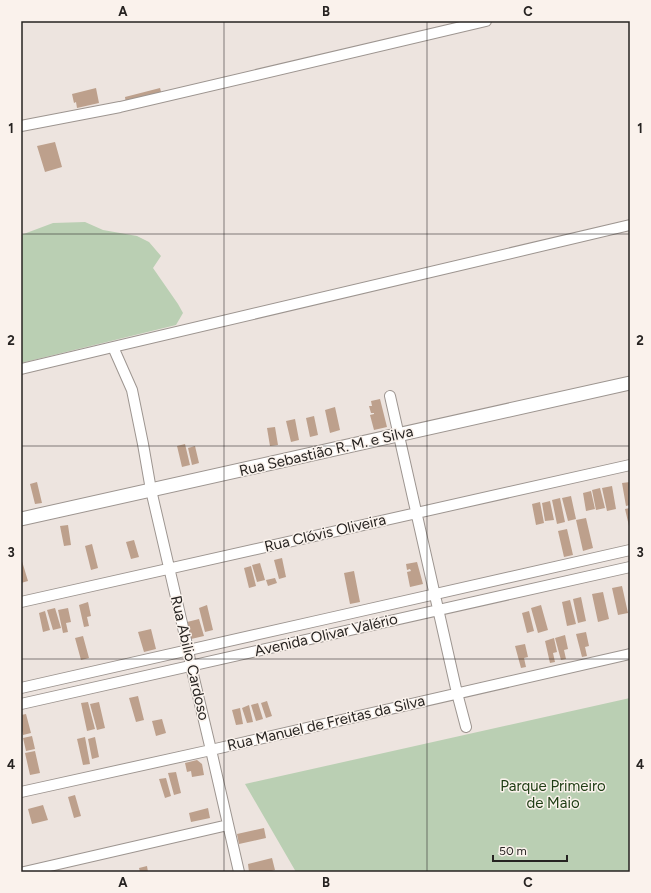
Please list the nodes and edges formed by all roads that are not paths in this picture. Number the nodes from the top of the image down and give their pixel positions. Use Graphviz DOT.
graph roads {
  1 [pos="486,21"];
  2 [pos="21,126"];
  3 [pos="630,225"];
  4 [pos="113,347"];
  5 [pos="21,369"];
  6 [pos="630,383"];
  7 [pos="390,396"];
  8 [pos="399,435"];
  9 [pos="630,465"];
  10 [pos="150,490"];
  11 [pos="417,513"];
  12 [pos="21,520"];
  13 [pos="630,550"];
  14 [pos="630,567"];
  15 [pos="169,568"];
  16 [pos="435,595"];
  17 [pos="21,602"];
  18 [pos="439,610"];
  19 [pos="188,649"];
  20 [pos="630,654"];
  21 [pos="191,666"];
  22 [pos="21,688"];
  23 [pos="457,693"];
  24 [pos="21,704"];
  25 [pos="466,727"];
  26 [pos="211,750"];
  27 [pos="21,792"];
  28 [pos="228,825"];
  29 [pos="24,872"];
  30 [pos="239,872"];
  1 -- 2 [label="street"];
  3 -- 4 [label="street"];
  4 -- 5 [label="street"];
  4 -- 10 [label="street, Rua Abilio Cardoso"];
  6 -- 8 [label="street, Rua Sebastião R. M. e Silva"];
  7 -- 8 [label="street"];
  8 -- 10 [label="street, Rua Sebastião R. M. e Silva"];
  8 -- 11 [label="street"];
  9 -- 11 [label="street, Rua Clóvis Oliveira"];
  10 -- 12 [label="street, Rua Sebastião R. M. e Silva"];
  10 -- 15 [label="street, Rua Abilio Cardoso"];
  11 -- 15 [label="street, Rua Clóvis Oliveira"];
  11 -- 16 [label="street"];
  13 -- 16 [label="street"];
  14 -- 18 [label="street, Avenida Olivar Valério"];
  15 -- 17 [label="street, Rua Clóvis Oliveira"];
  15 -- 19 [label="street, Rua Abilio Cardoso"];
  16 -- 18 [label="street"];
  16 -- 19 [label="street"];
  18 -- 21 [label="street, Avenida Olivar Valério"];
  18 -- 23 [label="street"];
  19 -- 21 [label="street, Rua Abilio Cardoso"];
  19 -- 22 [label="street"];
  20 -- 23 [label="street, Rua Manuel de Freitas da Silva"];
  21 -- 24 [label="street, Avenida Olivar Valério"];
  21 -- 26 [label="street, Rua Abilio Cardoso"];
  23 -- 25 [label="street"];
  23 -- 26 [label="street, Rua Manuel de Freitas da Silva"];
  26 -- 27 [label="street, Rua Manuel de Freitas da Silva"];
  26 -- 28 [label="street, Rua Abilio Cardoso"];
  28 -- 29 [label="street"];
  28 -- 30 [label="street, Rua Abilio Cardoso"];
}
